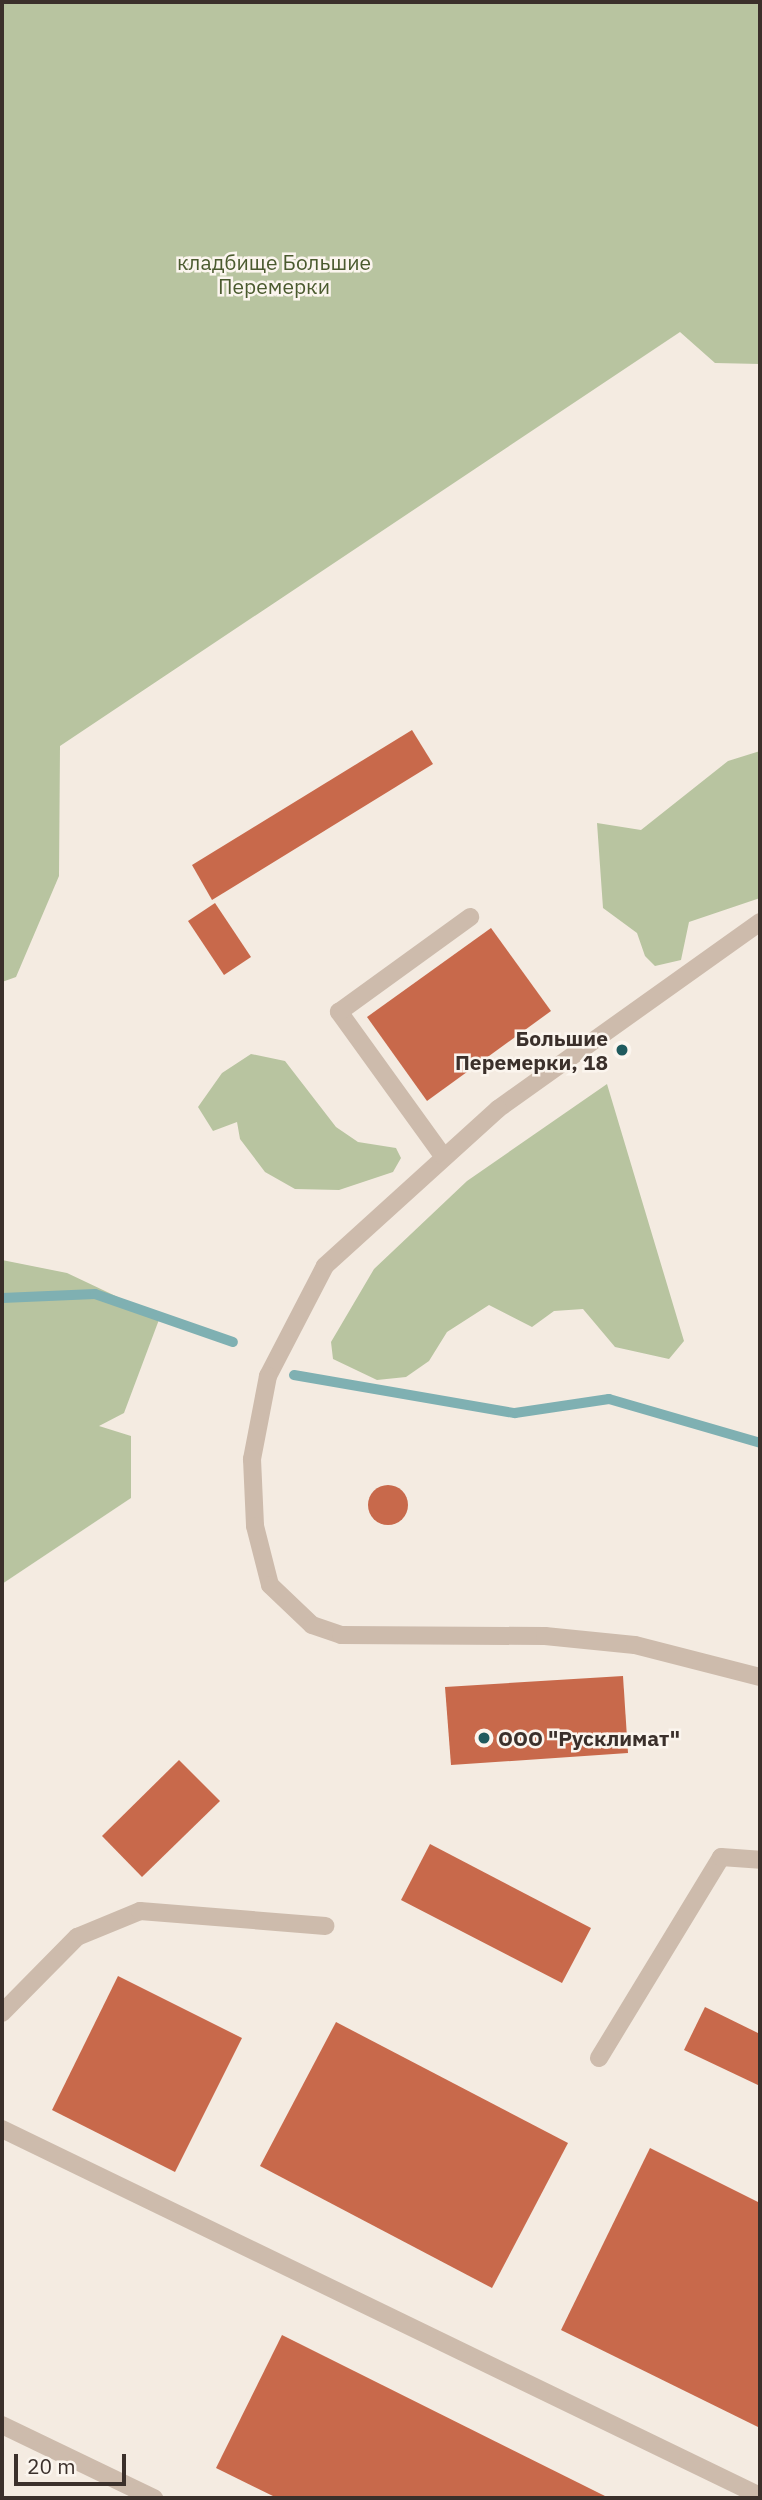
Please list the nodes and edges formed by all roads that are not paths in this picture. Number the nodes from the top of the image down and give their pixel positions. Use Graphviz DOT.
graph roads {
  1 [pos="470,917"];
  2 [pos="760,922"];
  3 [pos="443,1156"];
  4 [pos="760,1677"];
  5 [pos="760,1860"];
  6 [pos="325,1926"];
  7 [pos="2,2013"];
  8 [pos="599,2058"];
  9 [pos="2,2129"];
  10 [pos="2,2425"];
  11 [pos="760,2496"];
  12 [pos="154,2498"];
  1 -- 3 [label="street"];
  2 -- 3 [label="street"];
  3 -- 4 [label="street"];
  5 -- 8 [label="street"];
  6 -- 7 [label="street"];
  9 -- 11 [label="street"];
  10 -- 12 [label="street"];
}
